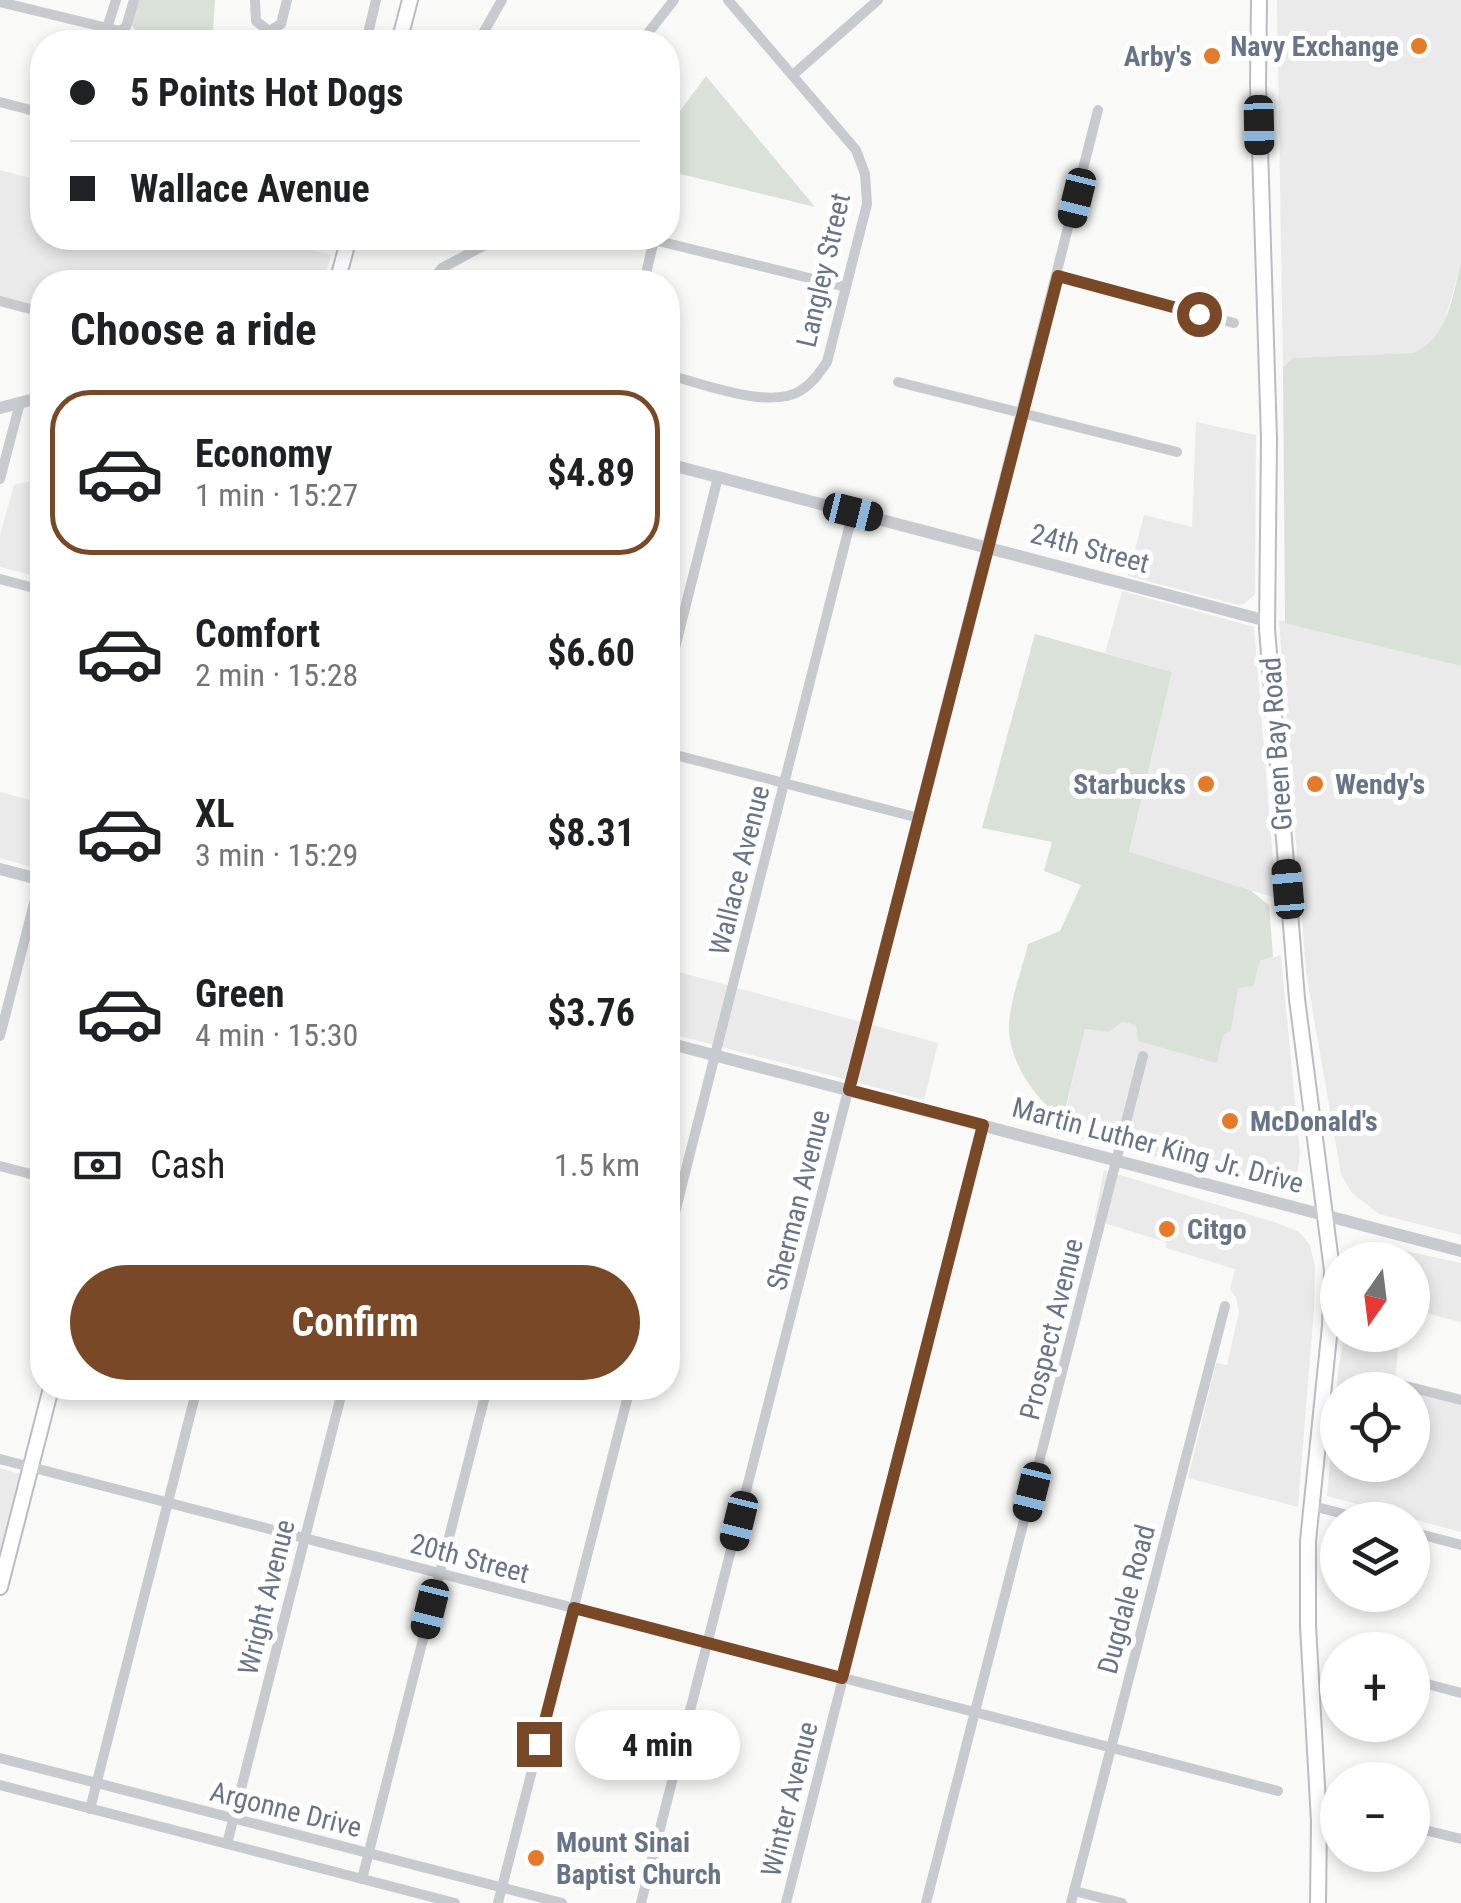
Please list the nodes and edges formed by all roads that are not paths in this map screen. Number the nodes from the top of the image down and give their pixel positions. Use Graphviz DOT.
graph roads {
  1 [pos="116,0"];
  2 [pos="134,0"];
  3 [pos="255,0"];
  4 [pos="287,0"];
  5 [pos="376,0"];
  6 [pos="410,0"];
  7 [pos="502,0"];
  8 [pos="674,0"];
  9 [pos="728,0"];
  10 [pos="878,0"];
  11 [pos="1259,0"];
  12 [pos="0,2"];
  13 [pos="107,28"];
  14 [pos="369,30"];
  15 [pos="402,30"];
  16 [pos="485,30"];
  17 [pos="650,30"];
  18 [pos="794,74"];
  19 [pos="0,102"];
  20 [pos="30,110"];
  21 [pos="1098,110"];
  22 [pos="680,246"];
  23 [pos="475,250"];
  24 [pos="444,270"];
  25 [pos="1058,276"];
  26 [pos="846,287"];
  27 [pos="0,301"];
  28 [pos="30,309"];
  29 [pos="1234,323"];
  30 [pos="680,378"];
  31 [pos="898,382"];
  32 [pos="30,400"];
  33 [pos="20,403"];
  34 [pos="0,408"];
  35 [pos="1023,414"];
  36 [pos="1178,452"];
  37 [pos="680,467"];
  38 [pos="718,477"];
  39 [pos="0,479"];
  40 [pos="853,512"];
  41 [pos="988,547"];
  42 [pos="0,579"];
  43 [pos="30,587"];
  44 [pos="1267,620"];
  45 [pos="680,628"];
  46 [pos="680,756"];
  47 [pos="784,783"];
  48 [pos="918,818"];
  49 [pos="0,868"];
  50 [pos="30,874"];
  51 [pos="30,922"];
  52 [pos="0,1036"];
  53 [pos="680,1046"];
  54 [pos="714,1055"];
  55 [pos="1144,1056"];
  56 [pos="849,1090"];
  57 [pos="983,1125"];
  58 [pos="1117,1160"];
  59 [pos="0,1166"];
  60 [pos="30,1175"];
  61 [pos="680,1192"];
  62 [pos="1326,1215"];
  63 [pos="1461,1250"];
  64 [pos="1225,1306"];
  65 [pos="1430,1392"];
  66 [pos="48,1400"];
  67 [pos="195,1400"];
  68 [pos="339,1400"];
  69 [pos="484,1400"];
  70 [pos="627,1400"];
  71 [pos="1461,1400"];
  72 [pos="0,1459"];
  73 [pos="31,1467"];
  74 [pos="168,1502"];
  75 [pos="1309,1505"];
  76 [pos="1320,1508"];
  77 [pos="1430,1536"];
  78 [pos="304,1538"];
  79 [pos="1461,1544"];
  80 [pos="440,1573"];
  81 [pos="0,1587"];
  82 [pos="574,1608"];
  83 [pos="708,1643"];
  84 [pos="842,1678"];
  85 [pos="1430,1685"];
  86 [pos="1461,1693"];
  87 [pos="975,1712"];
  88 [pos="1111,1748"];
  89 [pos="0,1758"];
  90 [pos="96,1783"];
  91 [pos="0,1786"];
  92 [pos="1278,1791"];
  93 [pos="90,1809"];
  94 [pos="233,1818"];
  95 [pos="1430,1831"];
  96 [pos="1461,1839"];
  97 [pos="226,1844"];
  98 [pos="368,1853"];
  99 [pos="362,1879"];
  100 [pos="502,1888"];
  101 [pos="1072,1897"];
  102 [pos="455,1903"];
  103 [pos="498,1903"];
  104 [pos="562,1903"];
  105 [pos="641,1903"];
  106 [pos="786,1903"];
  107 [pos="926,1903"];
  108 [pos="1122,1903"];
  109 [pos="1318,1903"];
  1 -- 13 [label="street"];
  2 -- 13 [label="street"];
  3 -- 4 [label="street"];
  5 -- 14 [label="street"];
  6 -- 15 [label="main road"];
  7 -- 16 [label="street"];
  8 -- 17 [label="street"];
  9 -- 18 [label="street, Langley Street"];
  10 -- 18 [label="street"];
  11 -- 44 [label="main road, Green Bay Road"];
  12 -- 13 [label="street"];
  18 -- 26 [label="street, Langley Street"];
  19 -- 20 [label="street"];
  21 -- 25 [label="street, Sherman Avenue"];
  22 -- 26 [label="street"];
  23 -- 24 [label="street"];
  25 -- 29 [label="street"];
  25 -- 35 [label="street, Sherman Avenue"];
  26 -- 30 [label="street, Langley Street"];
  27 -- 28 [label="street"];
  31 -- 35 [label="street"];
  32 -- 33 [label="street"];
  33 -- 34 [label="street"];
  33 -- 39 [label="street"];
  35 -- 36 [label="street"];
  35 -- 41 [label="street, Sherman Avenue"];
  37 -- 38 [label="street, 24th Street"];
  38 -- 40 [label="street, 24th Street"];
  38 -- 45 [label="street"];
  40 -- 41 [label="street, 24th Street"];
  40 -- 47 [label="street, Wallace Avenue"];
  41 -- 44 [label="street, 24th Street"];
  41 -- 48 [label="street, Sherman Avenue"];
  42 -- 43 [label="street"];
  44 -- 62 [label="main road, Green Bay Road"];
  46 -- 47 [label="street"];
  47 -- 48 [label="street"];
  47 -- 54 [label="street, Wallace Avenue"];
  48 -- 56 [label="street, Sherman Avenue"];
  49 -- 50 [label="street"];
  51 -- 52 [label="street"];
  53 -- 54 [label="street, Martin Luther King Jr. Drive"];
  54 -- 56 [label="street, Martin Luther King Jr. Drive"];
  54 -- 61 [label="street, Wallace Avenue"];
  55 -- 58 [label="street, Prospect Avenue"];
  56 -- 57 [label="street, Martin Luther King Jr. Drive"];
  56 -- 83 [label="street, Sherman Avenue"];
  57 -- 58 [label="street, Martin Luther King Jr. Drive"];
  57 -- 84 [label="street, Winter Avenue"];
  58 -- 62 [label="street, Martin Luther King Jr. Drive"];
  58 -- 87 [label="street, Prospect Avenue"];
  59 -- 60 [label="street"];
  62 -- 63 [label="street, Martin Luther King Jr. Drive"];
  62 -- 75 [label="main road, Green Bay Road"];
  64 -- 88 [label="street, Dugdale Road"];
  65 -- 71 [label="street"];
  66 -- 73 [label="main road"];
  67 -- 74 [label="street"];
  68 -- 78 [label="street, Wright Avenue"];
  69 -- 80 [label="street"];
  70 -- 82 [label="street"];
  72 -- 73 [label="street, 20th Street"];
  73 -- 74 [label="street, 20th Street"];
  73 -- 81 [label="main road"];
  74 -- 78 [label="street, 20th Street"];
  74 -- 90 [label="street"];
  75 -- 76 [label="street"];
  75 -- 109 [label="main road, Green Bay Road"];
  77 -- 79 [label="street"];
  78 -- 80 [label="street, 20th Street"];
  78 -- 94 [label="street, Wright Avenue"];
  80 -- 82 [label="street, 20th Street"];
  80 -- 98 [label="street"];
  82 -- 83 [label="street, 20th Street"];
  82 -- 100 [label="street"];
  83 -- 84 [label="street, 20th Street"];
  83 -- 105 [label="street, Sherman Avenue"];
  84 -- 87 [label="street, 20th Street"];
  84 -- 106 [label="street, Winter Avenue"];
  85 -- 86 [label="street"];
  87 -- 88 [label="street, 20th Street"];
  87 -- 107 [label="street, Prospect Avenue"];
  88 -- 92 [label="street, 20th Street"];
  88 -- 101 [label="street, Dugdale Road"];
  89 -- 90 [label="street, Argonne Drive"];
  90 -- 93 [label="street"];
  90 -- 94 [label="street, Argonne Drive"];
  91 -- 93 [label="street, Argonne Drive"];
  93 -- 97 [label="street, Argonne Drive"];
  94 -- 97 [label="street, Wright Avenue"];
  94 -- 98 [label="street, Argonne Drive"];
  95 -- 96 [label="street"];
  97 -- 99 [label="street, Argonne Drive"];
  98 -- 99 [label="street"];
  98 -- 100 [label="street, Argonne Drive"];
  99 -- 102 [label="street, Argonne Drive"];
  100 -- 103 [label="street"];
  100 -- 104 [label="street, Argonne Drive"];
  101 -- 108 [label="street"];
}
